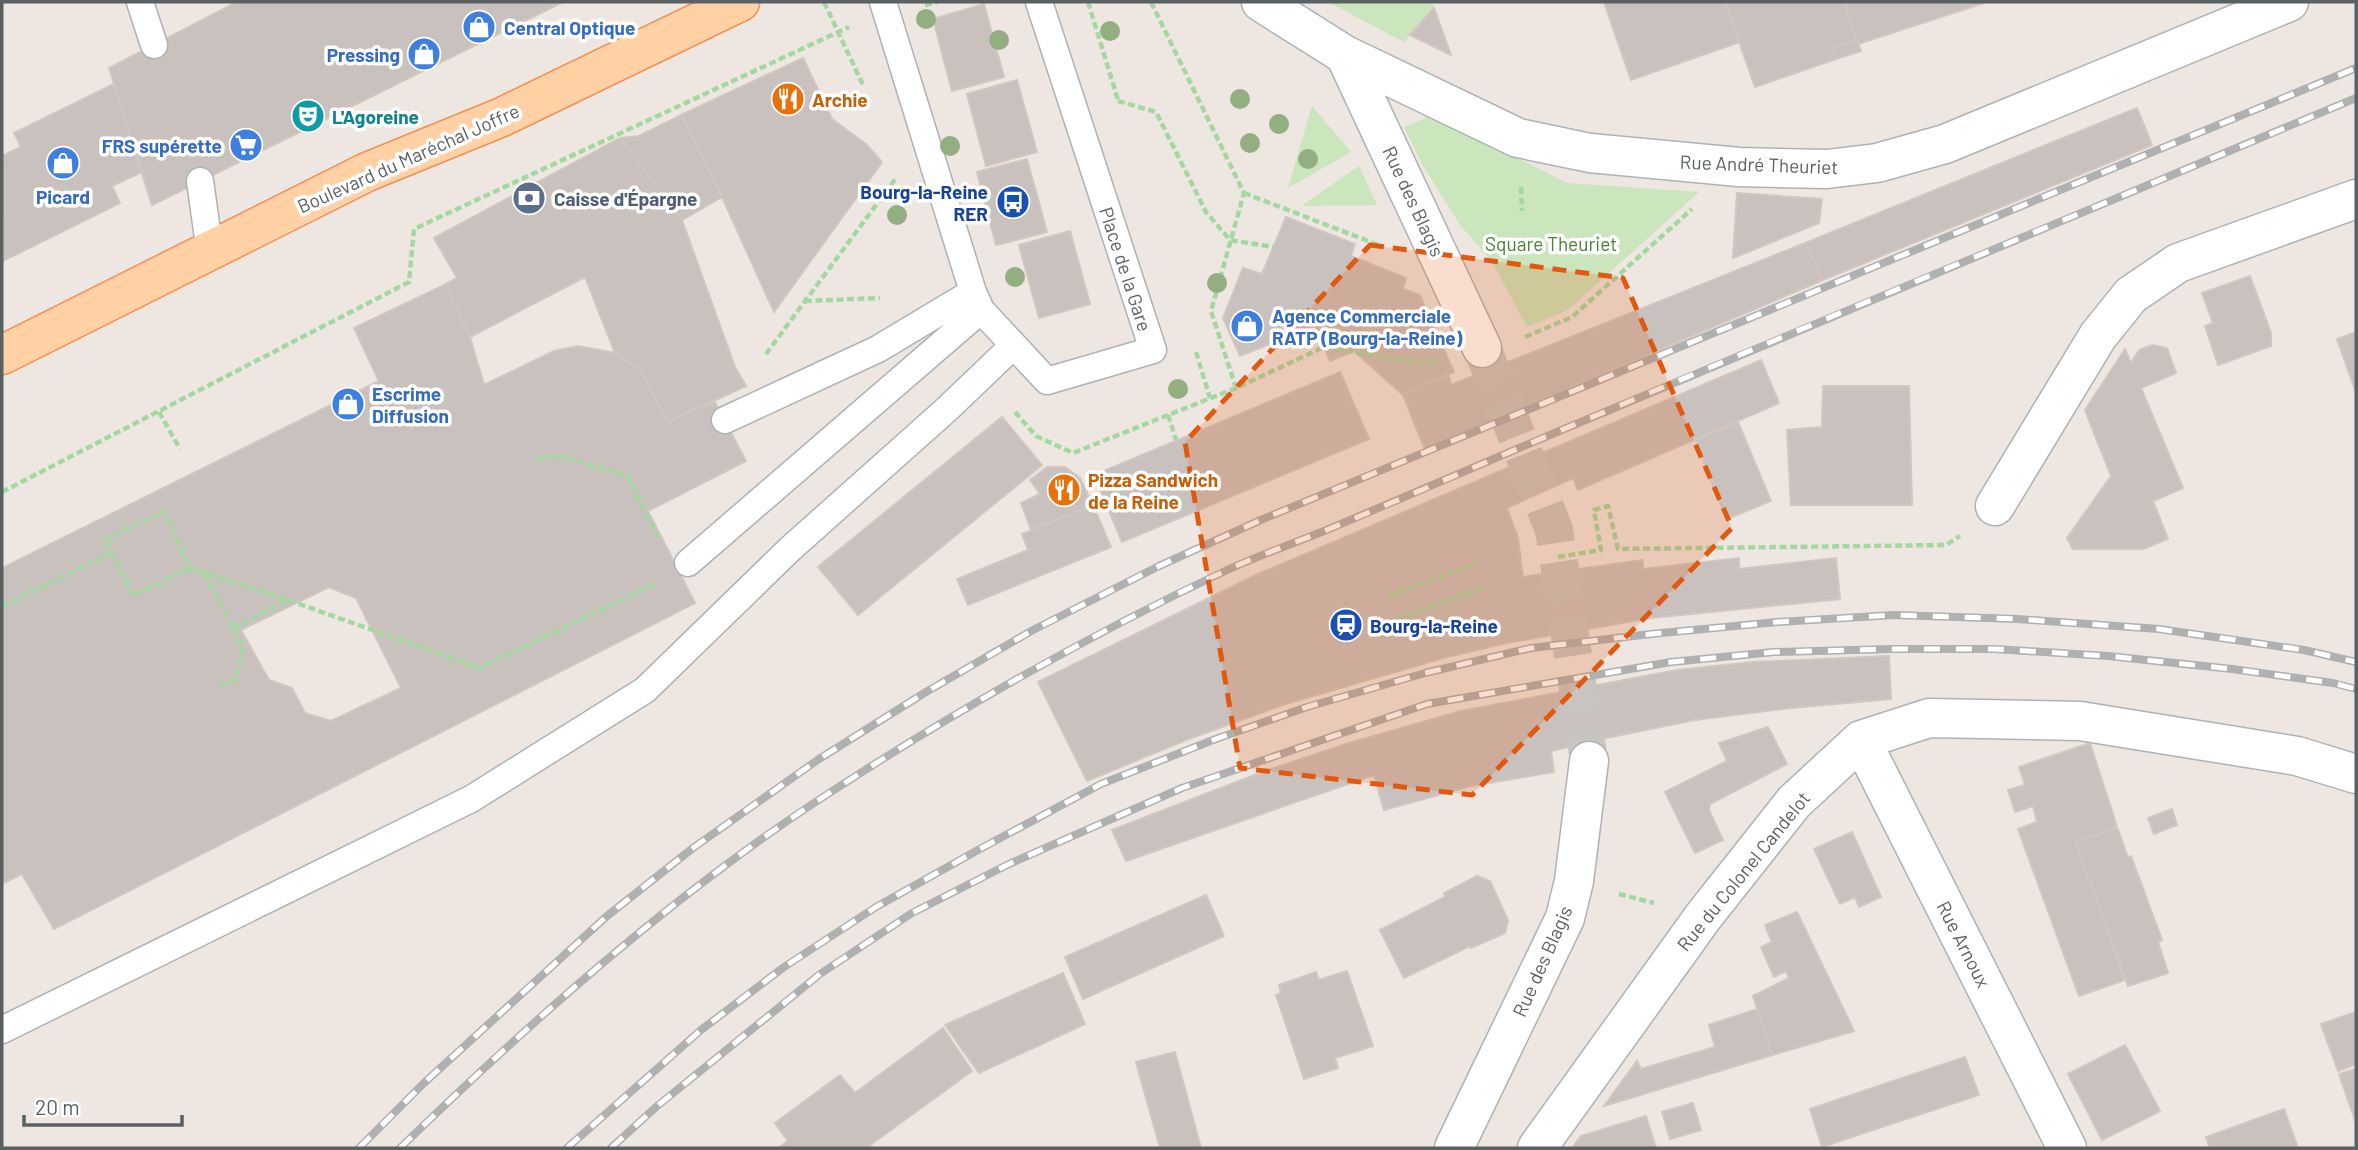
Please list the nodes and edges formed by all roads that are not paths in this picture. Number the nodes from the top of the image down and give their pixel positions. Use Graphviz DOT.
graph roads {
  1 [pos="139,2"];
  2 [pos="740,2"];
  3 [pos="1039,2"];
  4 [pos="1261,2"];
  5 [pos="2289,2"];
  6 [pos="885,9"];
  7 [pos="154,45"];
  8 [pos="1345,55"];
  9 [pos="200,181"];
  10 [pos="2356,199"];
  11 [pos="210,252"];
  12 [pos="977,301"];
  13 [pos="1013,346"];
  14 [pos="1482,348"];
  15 [pos="2,355"];
  16 [pos="724,420"];
  17 [pos="1995,506"];
  18 [pos="682,569"];
  19 [pos="1861,740"];
  20 [pos="1589,761"];
  21 [pos="2356,774"];
  22 [pos="2,1030"];
  23 [pos="1454,1148"];
  24 [pos="1537,1148"];
  25 [pos="2067,1148"];
  1 -- 7 [label="lane"];
  2 -- 11 [label="main road, Boulevard du Maréchal Joffre"];
  3 -- 13 [label="lane, Place de la Gare"];
  4 -- 8 [label="street"];
  5 -- 8 [label="street, Rue André Theuriet"];
  6 -- 12 [label="lane, Place de la Gare"];
  8 -- 14 [label="street, Rue des Blagis"];
  9 -- 11 [label="lane"];
  10 -- 17 [label="street"];
  11 -- 15 [label="main road, Boulevard du Maréchal Joffre"];
  12 -- 13 [label="lane, Place de la Gare"];
  12 -- 16 [label="lane"];
  12 -- 18 [label="lane"];
  13 -- 22 [label="lane"];
  19 -- 21 [label="street, Rue du Colonel Candelot"];
  19 -- 24 [label="street, Rue du Colonel Candelot"];
  19 -- 25 [label="street, Rue Arnoux"];
  20 -- 23 [label="street, Rue des Blagis"];
}
